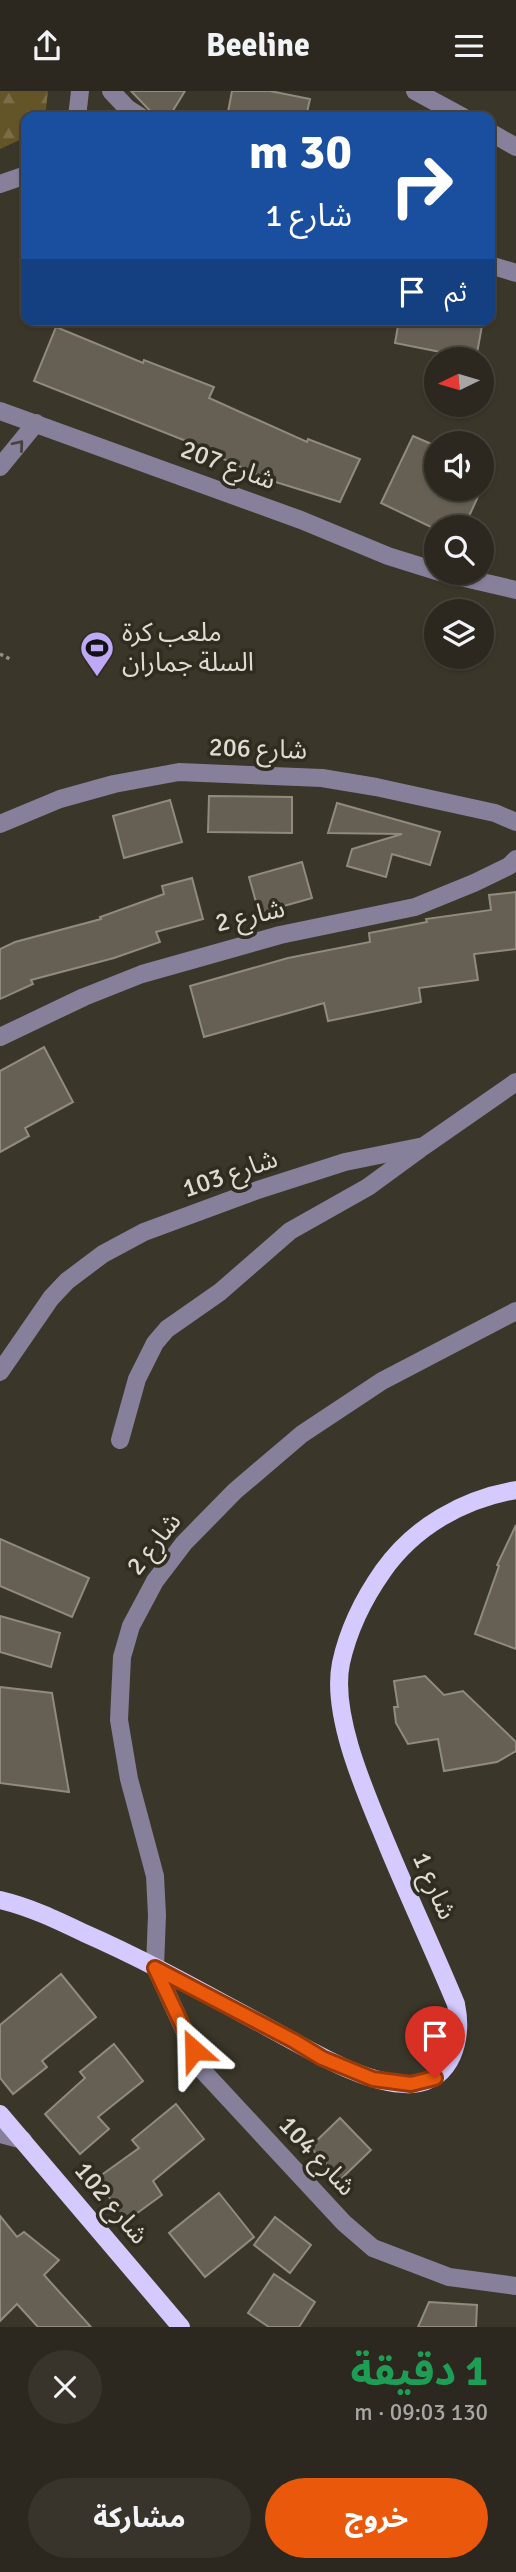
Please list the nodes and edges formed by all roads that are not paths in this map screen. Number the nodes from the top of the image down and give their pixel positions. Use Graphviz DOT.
graph roads {
  1 [pos="80,91"];
  2 [pos="111,91"];
  3 [pos="415,91"];
  4 [pos="78,112"];
  5 [pos="133,112"];
  6 [pos="454,112"];
  7 [pos="495,135"];
  8 [pos="516,147"];
  9 [pos="21,177"];
  10 [pos="0,184"];
  11 [pos="495,267"];
  12 [pos="516,273"];
  13 [pos="0,411"];
  14 [pos="36,423"];
  15 [pos="0,467"];
  16 [pos="424,568"];
  17 [pos="494,585"];
  18 [pos="516,590"];
  19 [pos="516,822"];
  20 [pos="0,824"];
  21 [pos="516,859"];
  22 [pos="0,1037"];
  23 [pos="516,1082"];
  24 [pos="424,1146"];
  25 [pos="516,1311"];
  26 [pos="0,1372"];
  27 [pos="120,1440"];
  28 [pos="516,1490"];
  29 [pos="0,1900"];
  30 [pos="155,1968"];
  31 [pos="0,2114"];
  32 [pos="0,2134"];
  33 [pos="23,2140"];
  34 [pos="516,2286"];
  35 [pos="181,2327"];
  1 -- 4 [label="street"];
  2 -- 5 [label="street"];
  3 -- 6 [label="street"];
  7 -- 8 [label="street"];
  9 -- 10 [label="street"];
  11 -- 12 [label="street"];
  13 -- 14 [label="street, شارع 207"];
  15 -- 14 [label="street, one-way"];
  14 -- 16 [label="street, شارع 207"];
  17 -- 18 [label="street, شارع 207"];
  19 -- 20 [label="street, شارع 206"];
  21 -- 22 [label="street, شارع 2"];
  23 -- 24 [label="street, شارع 103"];
  24 -- 26 [label="street, شارع 103"];
  24 -- 27 [label="street"];
  25 -- 30 [label="street, شارع 2"];
  28 -- 30 [label="main road, شارع 1"];
  29 -- 30 [label="main road"];
  30 -- 34 [label="street, شارع 104"];
  31 -- 33 [label="main road, شارع 102"];
  32 -- 33 [label="street"];
  33 -- 35 [label="main road, شارع 102"];
}
